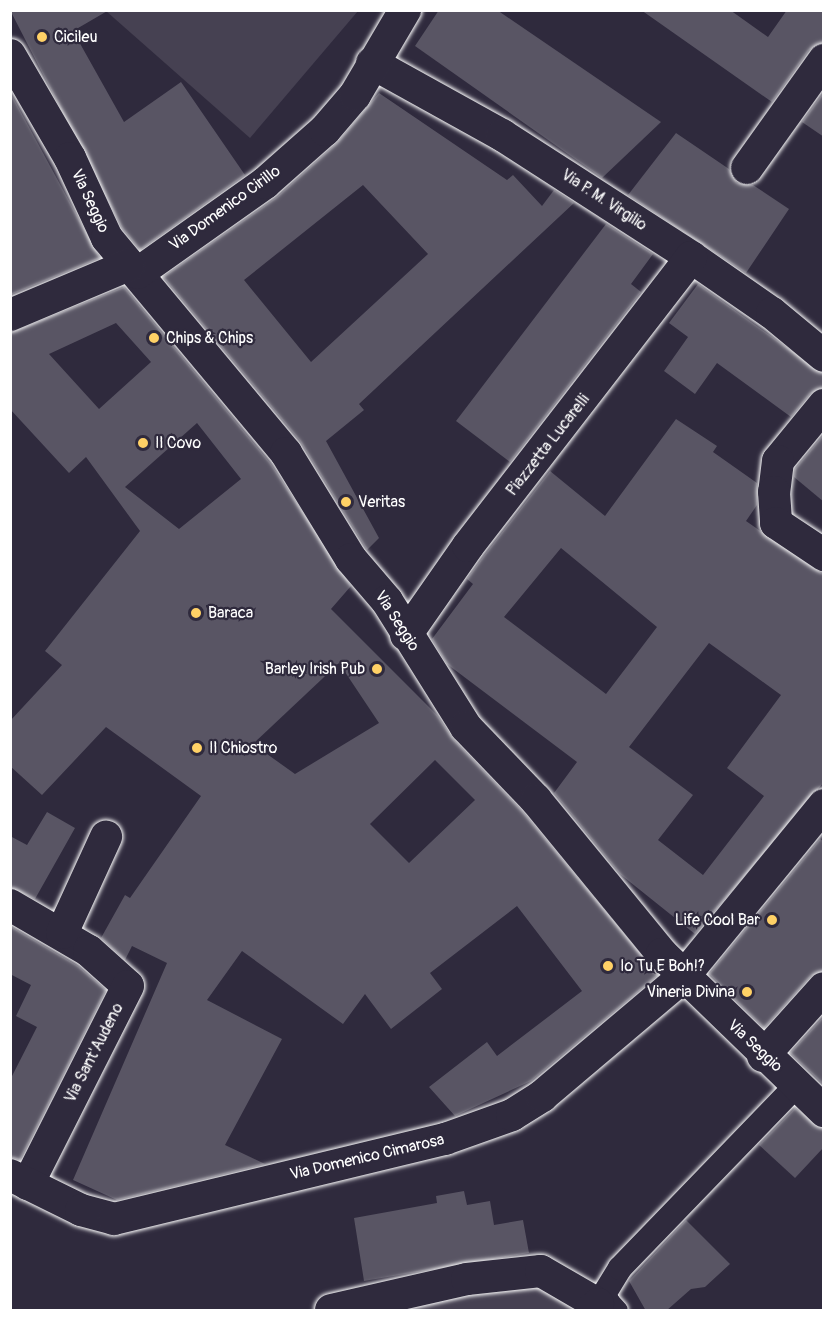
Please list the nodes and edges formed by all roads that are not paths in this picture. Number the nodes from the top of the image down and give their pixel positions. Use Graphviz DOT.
graph roads {
  1 [pos="400,18"];
  2 [pos="10,55"];
  3 [pos="824,60"];
  4 [pos="372,63"];
  5 [pos="747,168"];
  6 [pos="691,257"];
  7 [pos="134,269"];
  8 [pos="10,315"];
  9 [pos="824,356"];
  10 [pos="824,405"];
  11 [pos="824,555"];
  12 [pos="406,634"];
  13 [pos="824,805"];
  14 [pos="106,837"];
  15 [pos="10,905"];
  16 [pos="62,933"];
  17 [pos="684,976"];
  18 [pos="824,988"];
  19 [pos="763,1056"];
  20 [pos="797,1085"];
  21 [pos="824,1111"];
  22 [pos="19,1180"];
  23 [pos="603,1308"];
  24 [pos="331,1311"];
  1 -- 4 [label="street, Via Domenico Cirillo"];
  2 -- 7 [label="street, Via Seggio"];
  3 -- 5 [label="street"];
  4 -- 6 [label="street, Via P. M. Virgilio"];
  4 -- 7 [label="street, Via Domenico Cirillo"];
  6 -- 9 [label="street, Via P. M. Virgilio"];
  6 -- 12 [label="street, Piazzetta Lucarelli"];
  7 -- 8 [label="street, Via Domenico Cirillo"];
  7 -- 12 [label="street, Via Seggio"];
  10 -- 11 [label="street"];
  12 -- 17 [label="street, Via Seggio"];
  13 -- 17 [label="street, Via Domenico Cimarosa"];
  14 -- 16 [label="street"];
  15 -- 16 [label="street, Via Sant'Audeno"];
  16 -- 22 [label="street, Via Sant'Audeno"];
  17 -- 19 [label="street, Via Seggio"];
  17 -- 22 [label="street, Via Domenico Cimarosa"];
  18 -- 19 [label="street"];
  19 -- 20 [label="street, Via Seggio"];
  20 -- 21 [label="street, Via Seggio"];
  20 -- 23 [label="street"];
  23 -- 24 [label="street"];
}
